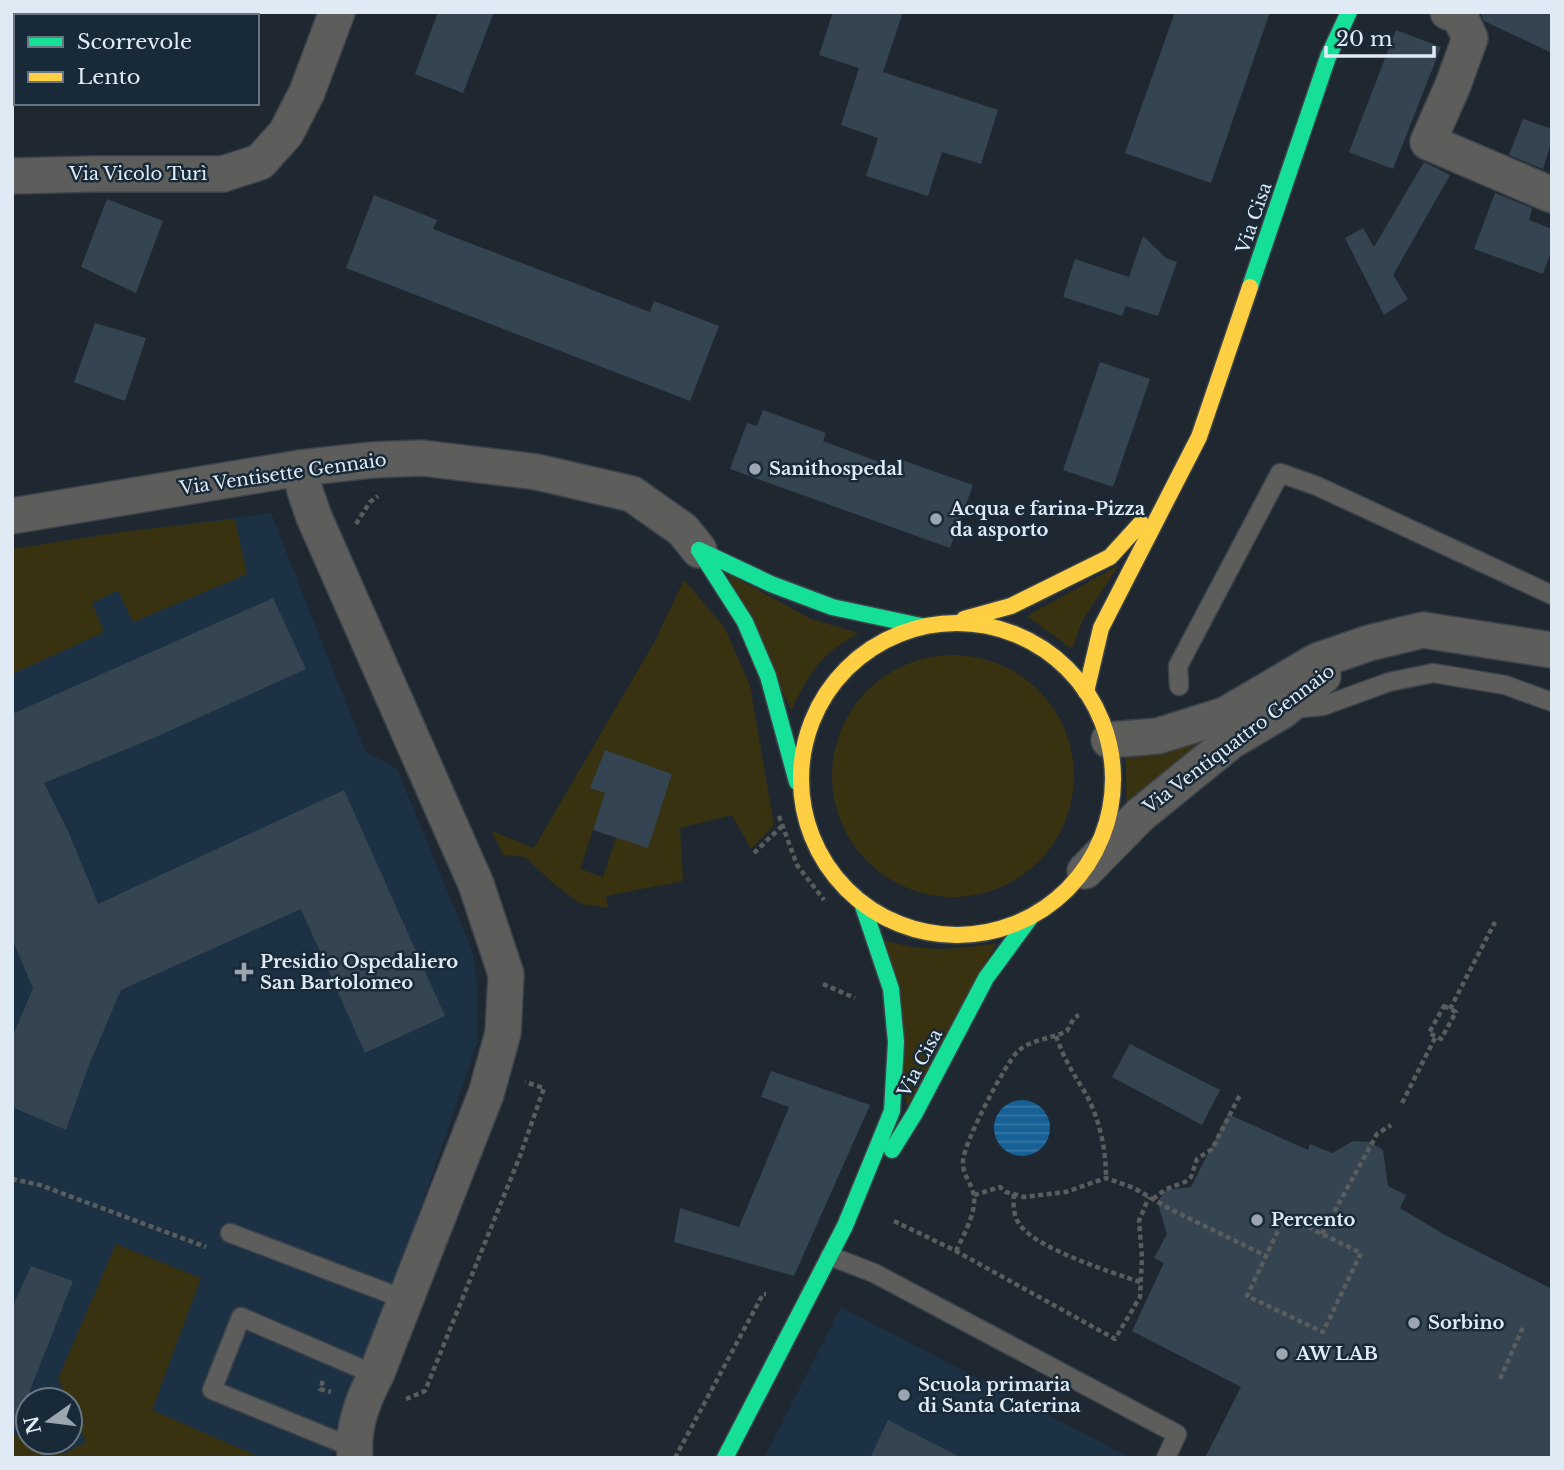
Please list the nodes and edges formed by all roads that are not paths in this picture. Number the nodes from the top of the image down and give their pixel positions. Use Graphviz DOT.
graph roads {
  1 [pos="337,12"];
  2 [pos="1349,12"];
  3 [pos="1448,12"];
  4 [pos="12,176"];
  5 [pos="1552,195"];
  6 [pos="1199,437"];
  7 [pos="300,468"];
  8 [pos="12,516"];
  9 [pos="699,550"];
  10 [pos="1552,596"];
  11 [pos="944,625"];
  12 [pos="921,626"];
  13 [pos="1369,643"];
  14 [pos="1552,650"];
  15 [pos="1179,686"];
  16 [pos="1086,692"];
  17 [pos="1552,702"];
  18 [pos="1282,711"];
  19 [pos="1109,740"];
  20 [pos="804,809"];
  21 [pos="1084,871"];
  22 [pos="862,903"];
  23 [pos="1030,918"];
  24 [pos="845,1226"];
  25 [pos="230,1233"];
  26 [pos="831,1256"];
  27 [pos="404,1298"];
  28 [pos="376,1375"];
  29 [pos="354,1453"];
  30 [pos="725,1458"];
  31 [pos="1166,1458"];
  1 -- 4 [label="street, Via Vicolo Turì"];
  2 -- 6 [label="street, Via Cisa"];
  3 -- 5 [label="street"];
  6 -- 11 [label="street, Via Cisa"];
  6 -- 16 [label="street, Via Cisa"];
  7 -- 8 [label="street, Via Ventisette Gennaio"];
  7 -- 9 [label="street, Via Ventisette Gennaio"];
  7 -- 27 [label="street"];
  9 -- 12 [label="street, Via Ventisette Gennaio"];
  9 -- 20 [label="street, Via Ventisette Gennaio"];
  10 -- 15 [label="lane"];
  11 -- 12 [label="street"];
  11 -- 16 [label="street"];
  12 -- 20 [label="street"];
  13 -- 14 [label="street, Via Ventiquattro Gennaio"];
  13 -- 18 [label="street, Via Ventiquattro Gennaio"];
  13 -- 19 [label="street, Via Ventiquattro Gennaio"];
  16 -- 19 [label="street"];
  17 -- 18 [label="lane"];
  18 -- 21 [label="street, Via Ventiquattro Gennaio"];
  19 -- 21 [label="street"];
  20 -- 22 [label="street"];
  21 -- 23 [label="street"];
  22 -- 23 [label="street"];
  22 -- 24 [label="street, Via Cisa"];
  23 -- 24 [label="street, Via Cisa"];
  24 -- 26 [label="street, Via Cisa"];
  25 -- 27 [label="lane"];
  26 -- 30 [label="street, Via Cisa"];
  26 -- 31 [label="lane"];
  27 -- 28 [label="street"];
  28 -- 29 [label="street"];
  28 -- 29 [label="lane"];
}
